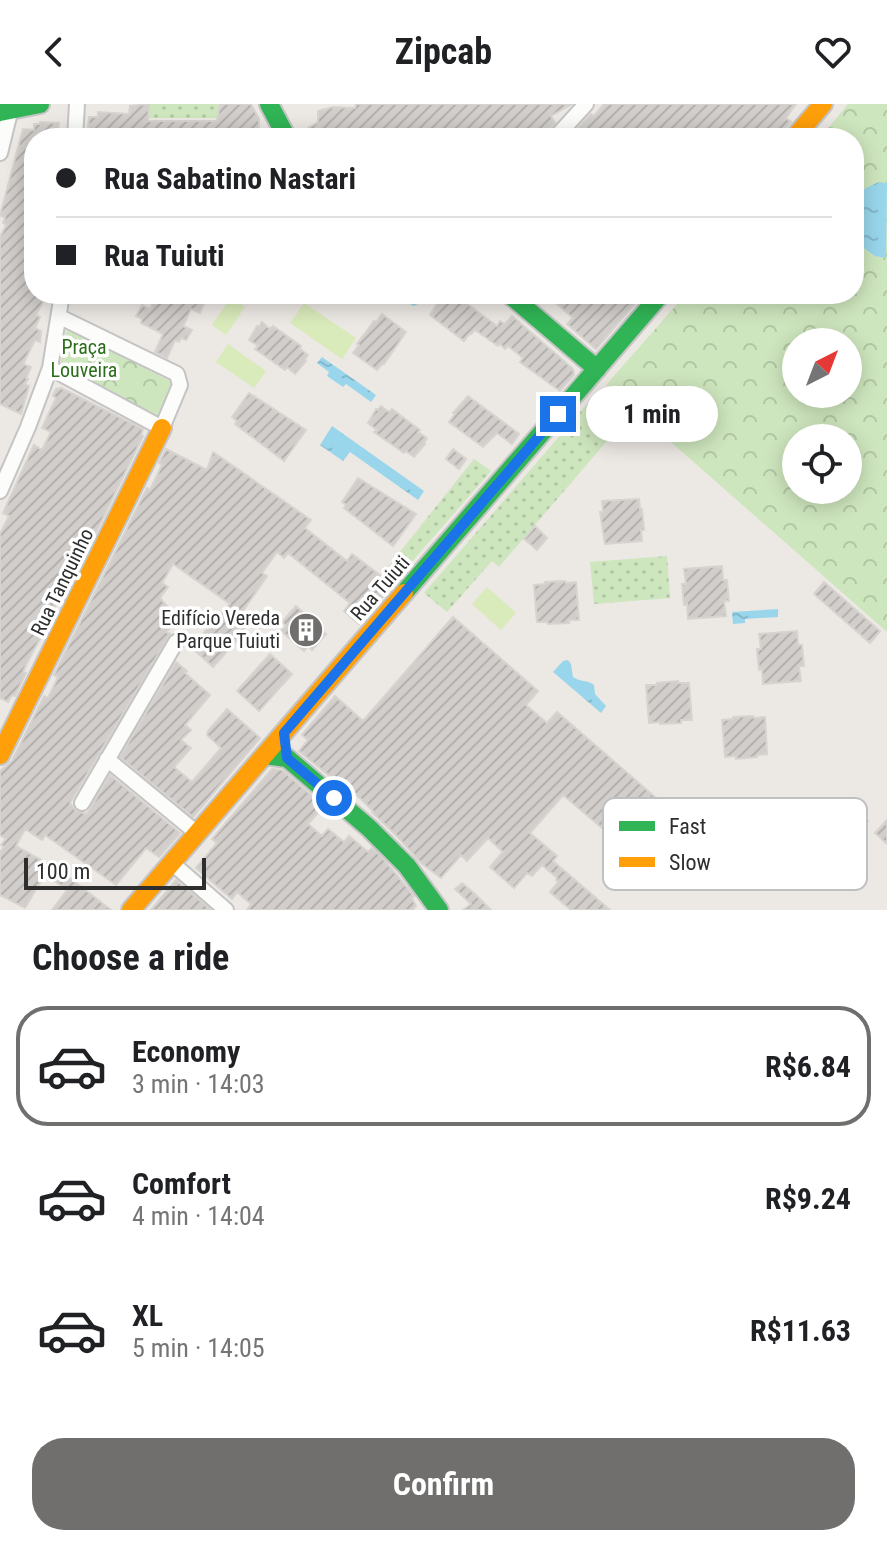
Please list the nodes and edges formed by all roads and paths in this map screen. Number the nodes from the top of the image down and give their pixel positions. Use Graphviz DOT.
graph roads {
  1 [pos="40,104"];
  2 [pos="77,104"];
  3 [pos="270,104"];
  4 [pos="586,104"];
  5 [pos="823,104"];
  6 [pos="8,108"];
  7 [pos="76,128"];
  8 [pos="282,128"];
  9 [pos="564,128"];
  10 [pos="803,128"];
  11 [pos="0,153"];
  12 [pos="61,304"];
  13 [pos="521,304"];
  14 [pos="652,304"];
  15 [pos="60,317"];
  16 [pos="50,368"];
  17 [pos="597,369"];
  18 [pos="162,428"];
  19 [pos="0,491"];
  20 [pos="176,642"];
  21 [pos="284,733"];
  22 [pos="0,755"];
  23 [pos="265,755"];
  24 [pos="287,758"];
  25 [pos="107,759"];
  26 [pos="82,803"];
  27 [pos="198,834"];
  28 [pos="172,863"];
  29 [pos="131,910"];
  30 [pos="226,910"];
  31 [pos="439,910"];
  1 -- 6 [label="street"];
  2 -- 7 [label="street"];
  3 -- 8 [label="street"];
  4 -- 9 [label="street"];
  5 -- 10 [label="street"];
  6 -- 11 [label="street"];
  12 -- 15 [label="street"];
  13 -- 17 [label="street"];
  14 -- 17 [label="street, Rua Tuiuti"];
  15 -- 16 [label="street"];
  15 -- 18 [label="street"];
  16 -- 18 [label="street"];
  16 -- 19 [label="street"];
  17 -- 21 [label="street, Rua Tuiuti"];
  18 -- 22 [label="street, Rua Tanquinho"];
  20 -- 25 [label="street"];
  21 -- 23 [label="street, Rua Tuiuti"];
  21 -- 24 [label="street"];
  23 -- 24 [label="street"];
  23 -- 27 [label="street, Rua Tuiuti"];
  24 -- 31 [label="street"];
  25 -- 26 [label="street"];
  25 -- 27 [label="street"];
  27 -- 28 [label="street, Rua Tuiuti"];
  28 -- 29 [label="street, Rua Tuiuti"];
  28 -- 30 [label="street"];
}
